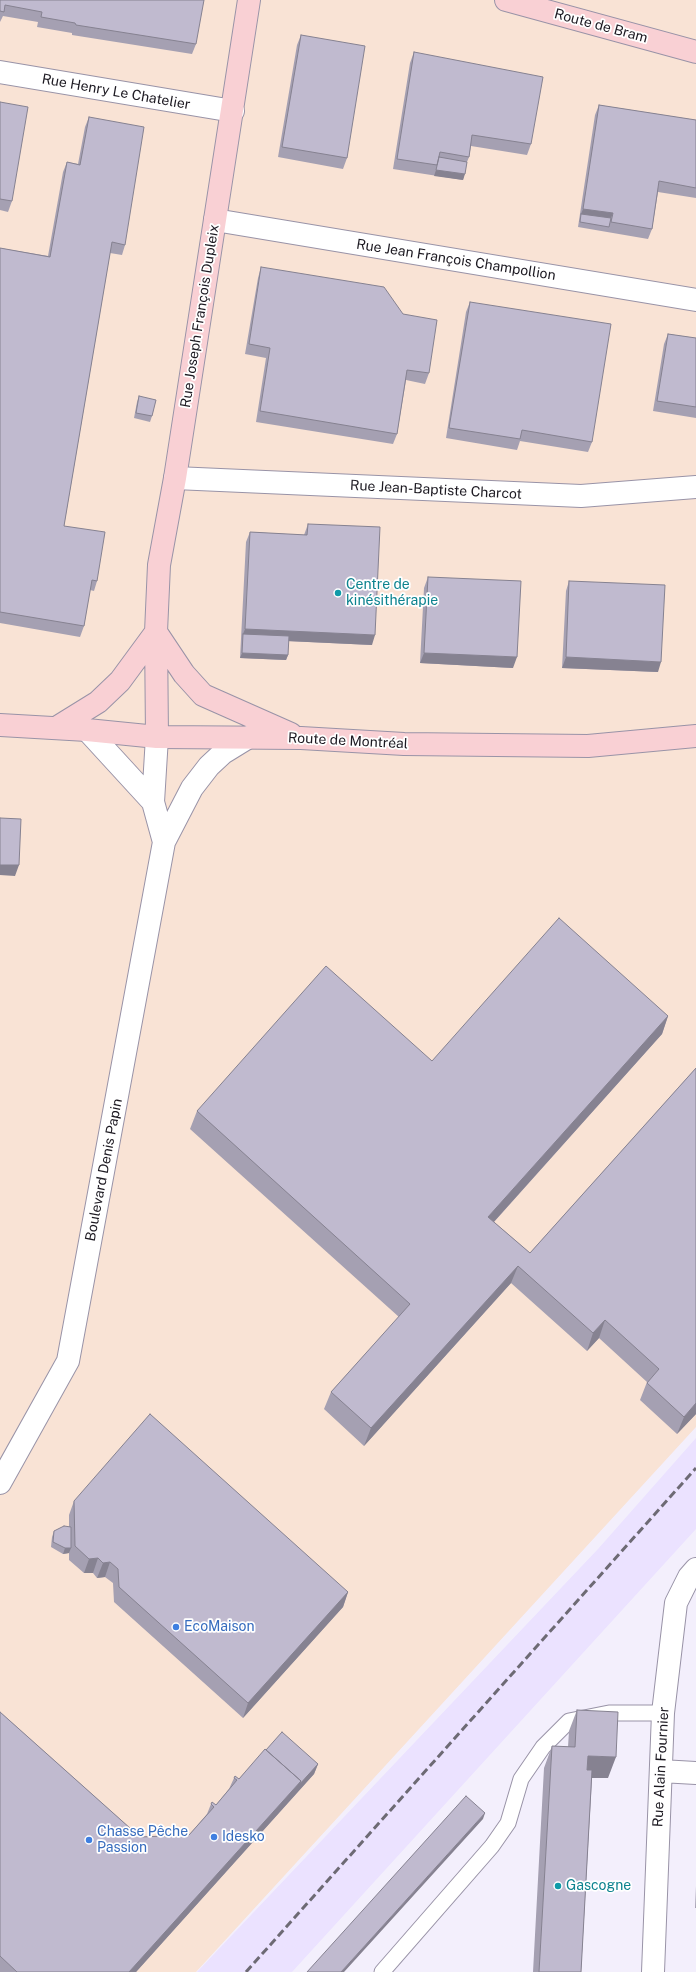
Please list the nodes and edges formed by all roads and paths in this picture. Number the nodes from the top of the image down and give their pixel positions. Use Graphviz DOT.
graph roads {
  1 [pos="249,0"];
  2 [pos="506,0"];
  3 [pos="696,52"];
  4 [pos="0,72"];
  5 [pos="233,111"];
  6 [pos="216,220"];
  7 [pos="696,300"];
  8 [pos="175,478"];
  9 [pos="696,486"];
  10 [pos="156,632"];
  11 [pos="0,725"];
  12 [pos="56,728"];
  13 [pos="87,730"];
  14 [pos="696,736"];
  15 [pos="157,737"];
  16 [pos="249,737"];
  17 [pos="301,738"];
  18 [pos="153,802"];
  19 [pos="164,842"];
  20 [pos="0,1483"];
  21 [pos="696,1569"];
  22 [pos="663,1713"];
  23 [pos="661,1771"];
  24 [pos="696,1773"];
  25 [pos="382,1972"];
  26 [pos="653,1972"];
  1 -- 5 [label="main road, Rue Joseph François Dupleix"];
  2 -- 3 [label="main road, Route de Bram"];
  4 -- 5 [label="street, Rue Henry Le Chatelier"];
  5 -- 6 [label="main road, Rue Joseph François Dupleix"];
  6 -- 7 [label="street, Rue Jean François Champollion"];
  6 -- 8 [label="main road, Rue Joseph François Dupleix"];
  8 -- 9 [label="street, Rue Jean-Baptiste Charcot"];
  8 -- 10 [label="main road, Rue Joseph François Dupleix"];
  10 -- 12 [label="main road"];
  10 -- 15 [label="main road, Rue Joseph François Dupleix"];
  10 -- 17 [label="main road"];
  11 -- 12 [label="main road, Route de Montréal"];
  12 -- 13 [label="main road, Route de Montréal"];
  13 -- 15 [label="main road, Route de Montréal"];
  13 -- 18 [label="street, Boulevard Denis Papin"];
  14 -- 17 [label="main road, Route de Montréal"];
  15 -- 16 [label="main road, Route de Montréal"];
  15 -- 18 [label="street, Boulevard Denis Papin"];
  16 -- 17 [label="main road, Route de Montréal"];
  16 -- 19 [label="street, Boulevard Denis Papin"];
  18 -- 19 [label="street, Boulevard Denis Papin"];
  19 -- 20 [label="street, Boulevard Denis Papin"];
  21 -- 22 [label="street, Rue Alain Fournier"];
  22 -- 23 [label="street, Rue Alain Fournier"];
  22 -- 25 [label="lane"];
  23 -- 24 [label="street"];
  23 -- 26 [label="street, Rue Alain Fournier"];
}
